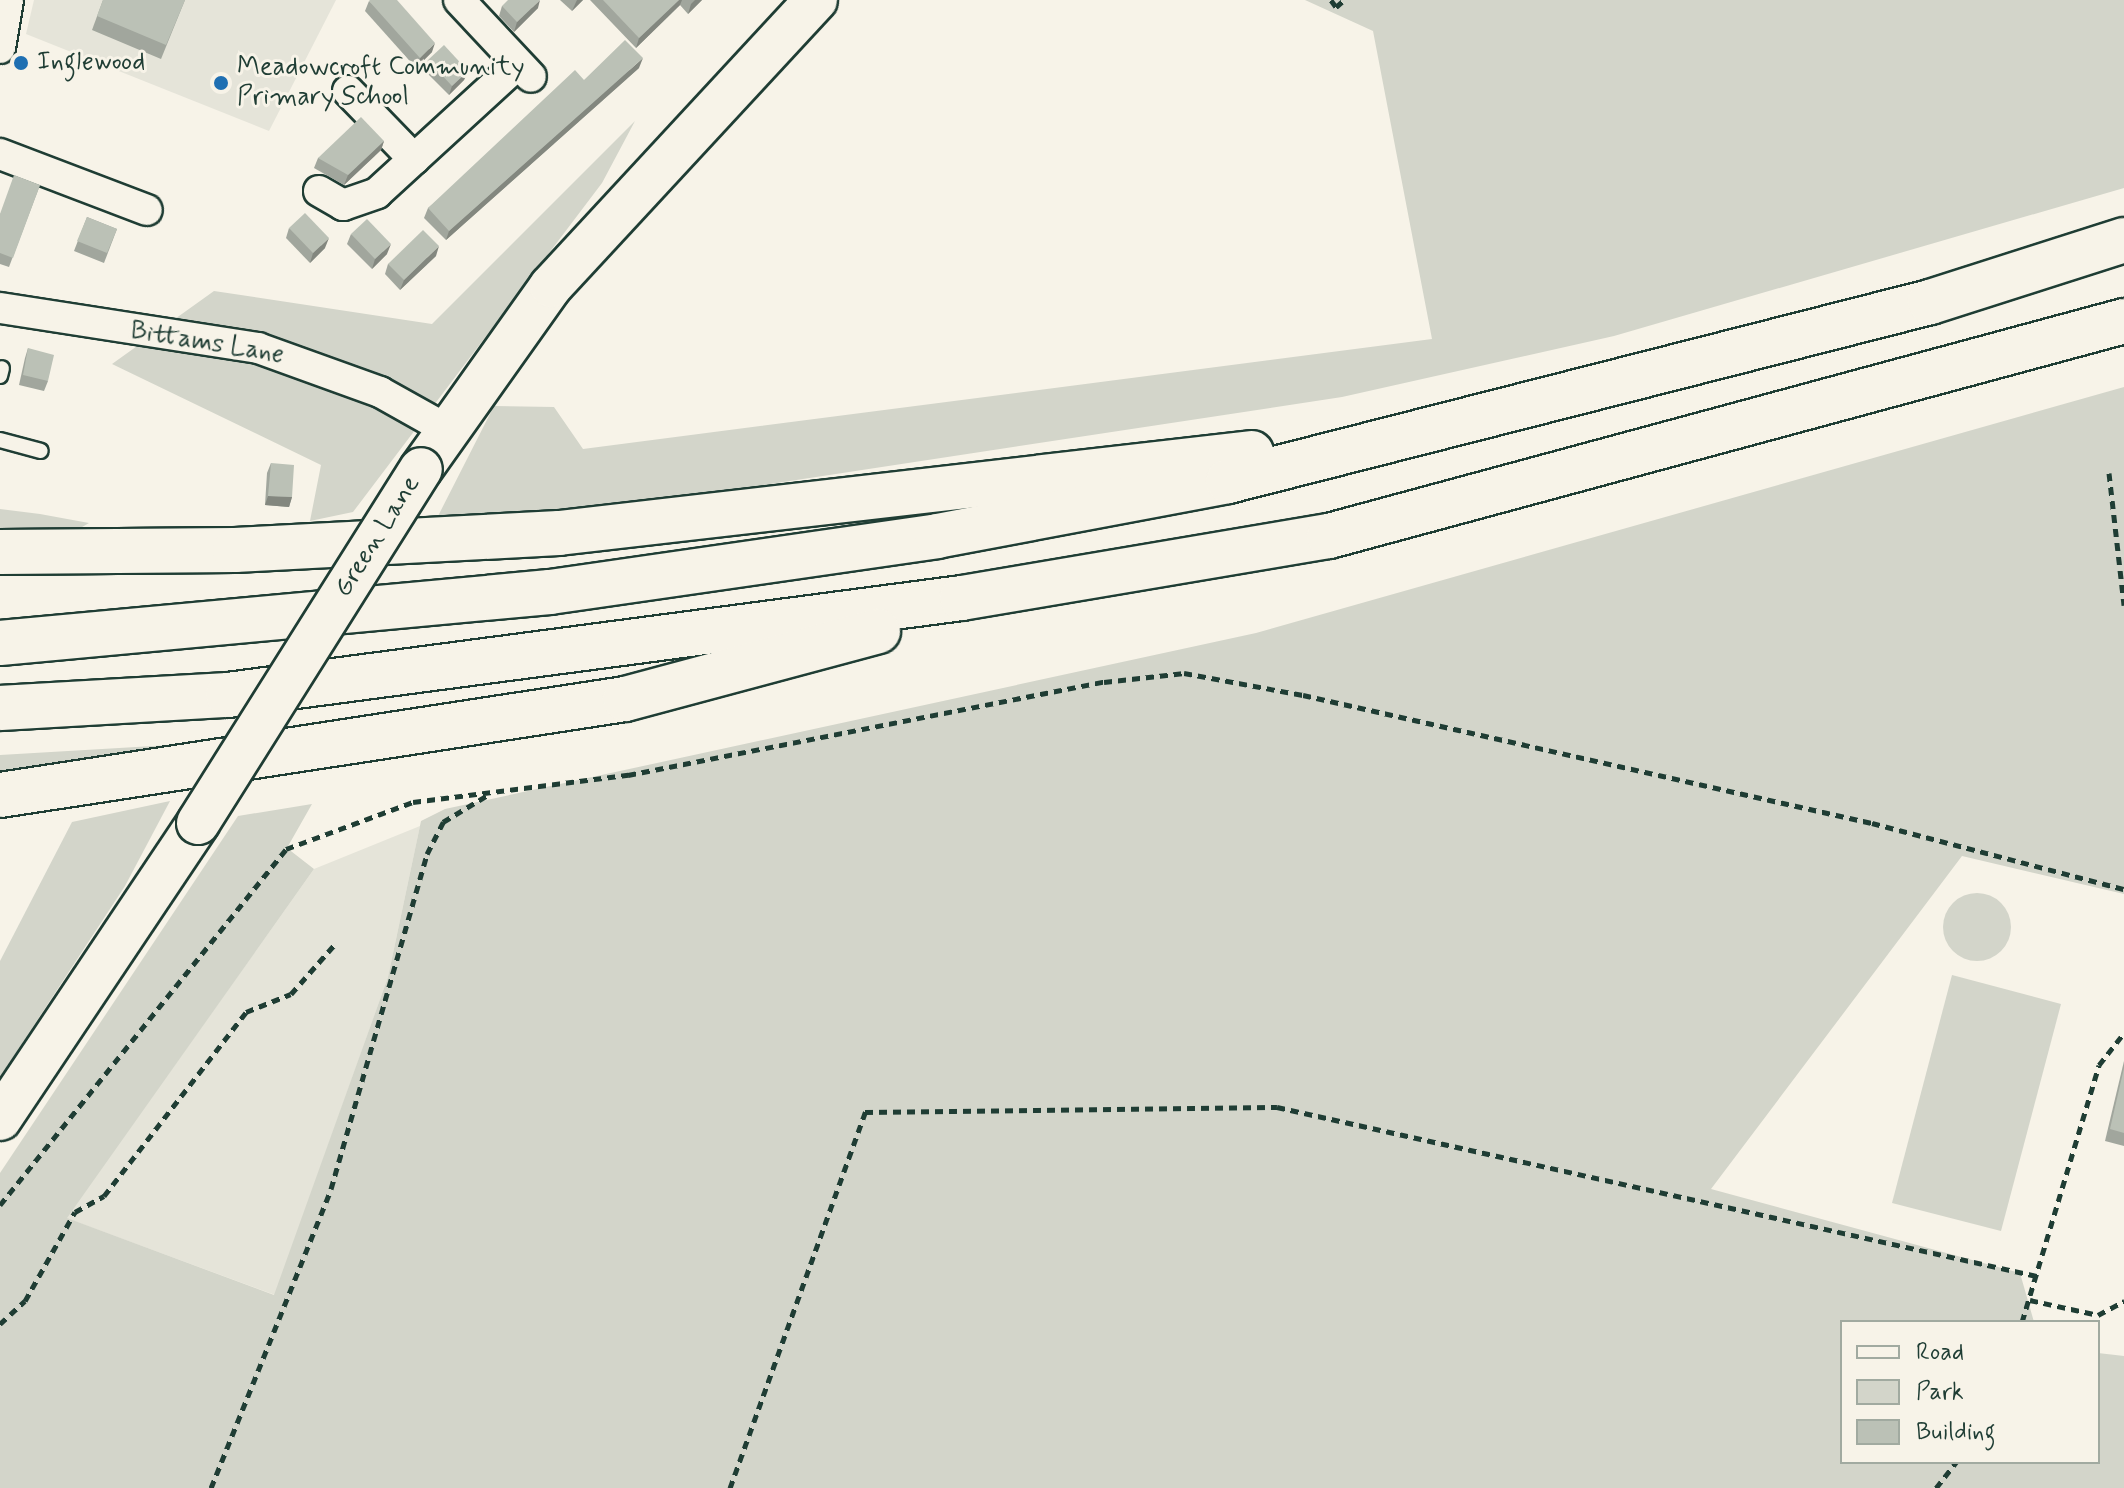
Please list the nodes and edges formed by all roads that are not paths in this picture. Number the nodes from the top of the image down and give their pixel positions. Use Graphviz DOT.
graph roads {
  1 [pos="8,0"];
  2 [pos="459,0"];
  3 [pos="816,0"];
  4 [pos="0,48"];
  5 [pos="348,91"];
  6 [pos="0,154"];
  7 [pos="414,159"];
  8 [pos="319,191"];
  9 [pos="147,210"];
  10 [pos="2124,240"];
  11 [pos="0,308"];
  12 [pos="2124,321"];
  13 [pos="448,430"];
  14 [pos="0,440"];
  15 [pos="41,451"];
  16 [pos="1334,455"];
  17 [pos="0,552"];
  18 [pos="962,598"];
  19 [pos="0,643"];
  20 [pos="0,708"];
  21 [pos="0,795"];
  22 [pos="0,1119"];
  1 -- 4 [label="street"];
  2 -- 7 [label="street"];
  3 -- 13 [label="street, Green Lane"];
  5 -- 7 [label="street"];
  6 -- 9 [label="street"];
  7 -- 8 [label="street"];
  10 -- 16 [label="highway"];
  11 -- 13 [label="street, Bittams Lane"];
  12 -- 18 [label="highway"];
  13 -- 22 [label="street, Green Lane, bridge"];
  14 -- 15 [label="lane"];
  16 -- 17 [label="highway"];
  16 -- 19 [label="highway"];
  18 -- 20 [label="highway"];
  18 -- 21 [label="highway"];
}
